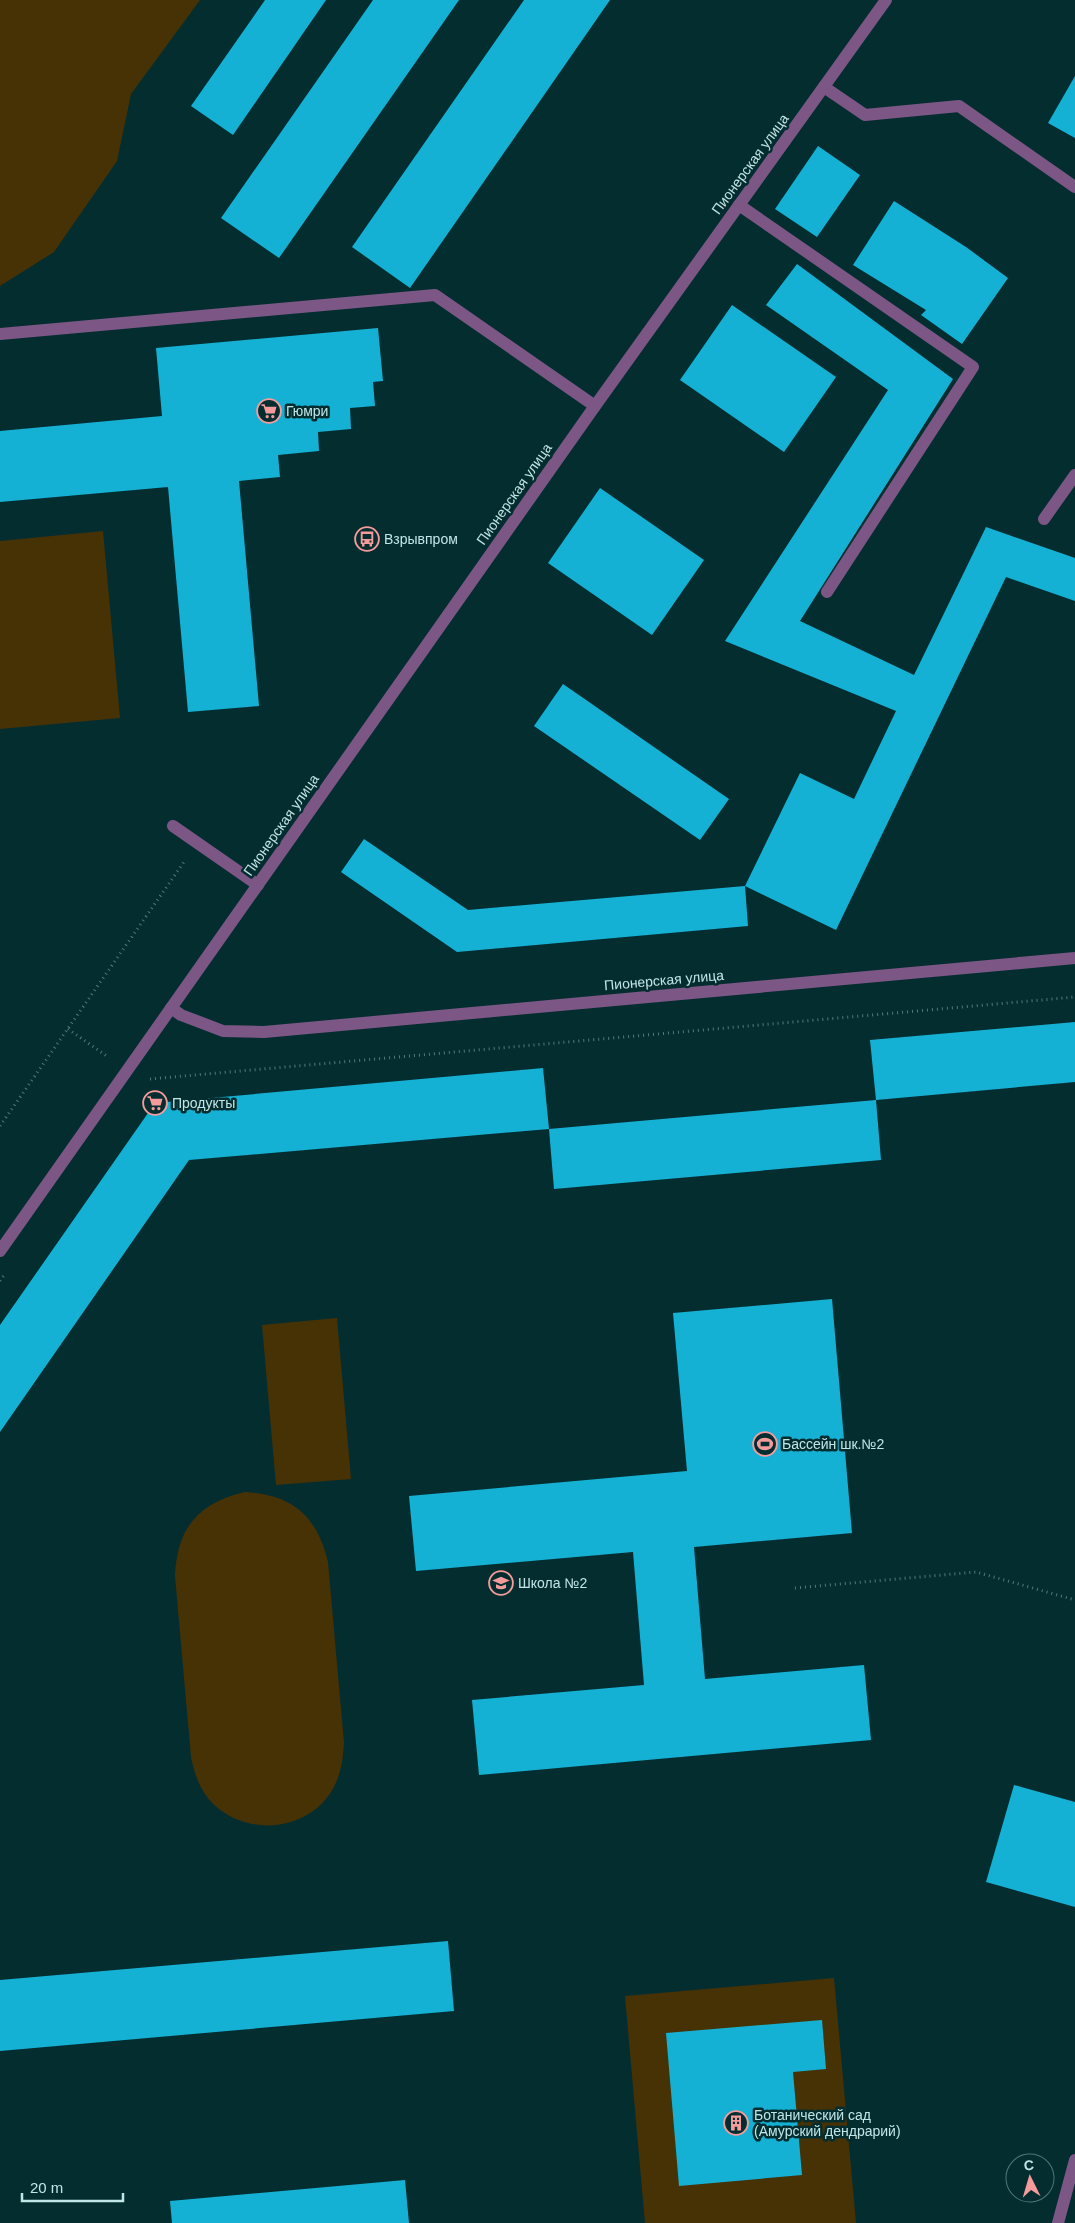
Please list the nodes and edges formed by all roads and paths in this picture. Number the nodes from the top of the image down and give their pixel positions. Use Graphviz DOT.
graph roads {
  1 [pos="886,0"];
  2 [pos="824,87"];
  3 [pos="1075,187"];
  4 [pos="739,205"];
  5 [pos="0,334"];
  6 [pos="595,406"];
  7 [pos="1075,475"];
  8 [pos="1044,519"];
  9 [pos="827,592"];
  10 [pos="173,826"];
  11 [pos="197,843"];
  12 [pos="258,885"];
  13 [pos="1075,958"];
  14 [pos="1075,997"];
  15 [pos="171,1008"];
  16 [pos="68,1029"];
  17 [pos="127,1070"];
  18 [pos="0,1126"];
  19 [pos="0,1251"];
  20 [pos="795,1588"];
  21 [pos="1075,1600"];
  22 [pos="1075,2160"];
  23 [pos="1058,2223"];
  1 -- 2 [label="street, Пионерская улица"];
  2 -- 3 [label="street"];
  2 -- 4 [label="street, Пионерская улица"];
  4 -- 6 [label="street, Пионерская улица"];
  4 -- 9 [label="street"];
  5 -- 6 [label="street"];
  6 -- 12 [label="street, Пионерская улица"];
  7 -- 8 [label="street"];
  10 -- 11 [label="street"];
  11 -- 12 [label="street"];
  11 -- 16 [label="path"];
  12 -- 15 [label="street, Пионерская улица"];
  13 -- 15 [label="street, Пионерская улица"];
  14 -- 17 [label="path"];
  15 -- 17 [label="street, Пионерская улица"];
  16 -- 17 [label="path"];
  16 -- 18 [label="path"];
  17 -- 19 [label="street, Пионерская улица"];
  20 -- 21 [label="path"];
  22 -- 23 [label="street"];
}
